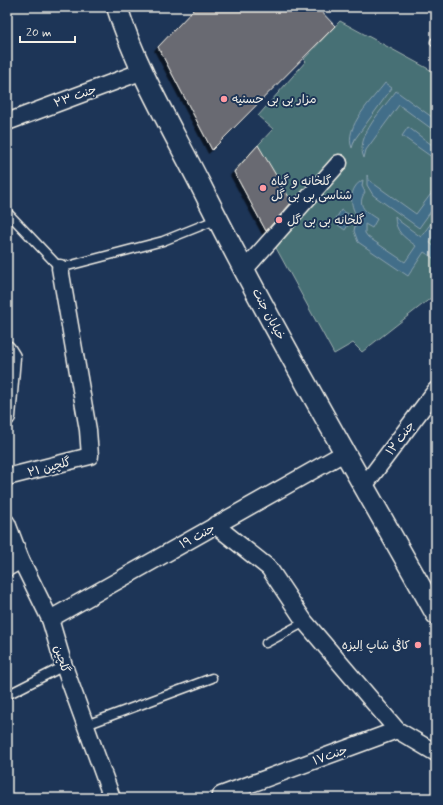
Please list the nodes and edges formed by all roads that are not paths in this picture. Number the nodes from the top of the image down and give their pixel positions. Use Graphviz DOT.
graph roads {
  1 [pos="117,7"];
  2 [pos="143,71"];
  3 [pos="7,122"];
  4 [pos="339,163"];
  5 [pos="7,212"];
  6 [pos="218,219"];
  7 [pos="60,268"];
  8 [pos="245,269"];
  9 [pos="7,349"];
  10 [pos="436,390"];
  11 [pos="7,417"];
  12 [pos="344,453"];
  13 [pos="7,478"];
  14 [pos="364,486"];
  15 [pos="7,523"];
  16 [pos="215,526"];
  17 [pos="21,560"];
  18 [pos="7,568"];
  19 [pos="436,614"];
  20 [pos="50,619"];
  21 [pos="305,622"];
  22 [pos="266,643"];
  23 [pos="64,666"];
  24 [pos="212,678"];
  25 [pos="7,695"];
  26 [pos="86,725"];
  27 [pos="397,730"];
  28 [pos="436,753"];
  29 [pos="222,797"];
  30 [pos="112,798"];
  1 -- 2 [label="street, خیابان جنت"];
  2 -- 3 [label="street, جنت ۲۳"];
  2 -- 6 [label="street, خیابان جنت"];
  4 -- 8 [label="street"];
  5 -- 7 [label="lane"];
  6 -- 7 [label="lane"];
  6 -- 8 [label="street, خیابان جنت"];
  7 -- 13 [label="street, گلچین ۲۱"];
  8 -- 12 [label="street, خیابان جنت"];
  9 -- 11 [label="street"];
  10 -- 14 [label="street, جنت ۱۲"];
  12 -- 14 [label="street, خیابان جنت"];
  12 -- 16 [label="street, جنت ۱۹"];
  14 -- 19 [label="street, خیابان جنت"];
  15 -- 17 [label="street, گلچین"];
  16 -- 20 [label="street, جنت ۱۹"];
  16 -- 21 [label="street"];
  17 -- 18 [label="street"];
  17 -- 20 [label="street, گلچین"];
  20 -- 23 [label="street, گلچین"];
  21 -- 22 [label="lane"];
  21 -- 27 [label="street"];
  23 -- 25 [label="lane"];
  23 -- 26 [label="street, گلچین"];
  24 -- 26 [label="lane"];
  26 -- 30 [label="street, گلچین"];
  27 -- 28 [label="street"];
  27 -- 29 [label="street, جنت۱۷"];
}
